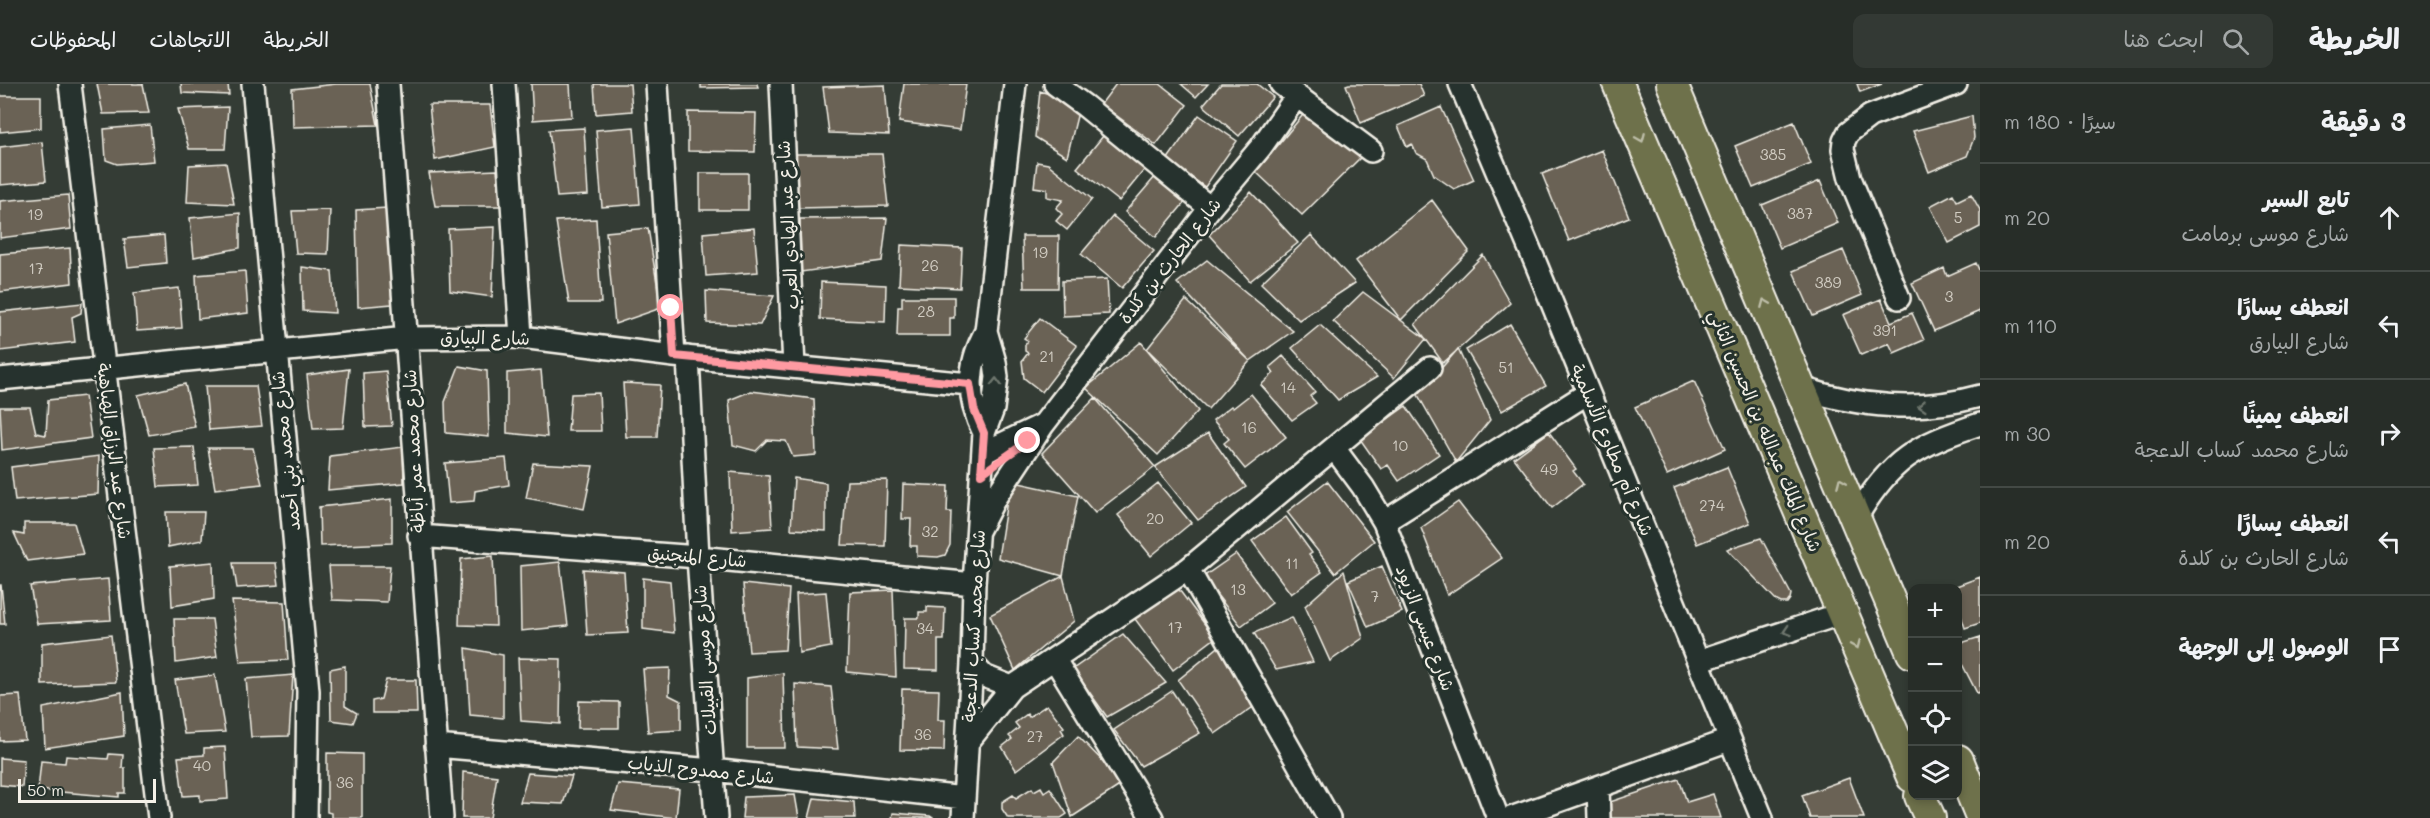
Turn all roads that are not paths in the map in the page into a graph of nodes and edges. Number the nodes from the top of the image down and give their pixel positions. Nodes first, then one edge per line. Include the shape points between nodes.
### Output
1 (70, 84) edge
2 (253, 84) edge
3 (388, 84) edge
4 (504, 84) edge
5 (657, 84) edge
6 (781, 84) edge
7 (1015, 84) edge
8 (1055, 84) edge
9 (1460, 84) edge
10 (1618, 84) edge
11 (1672, 84) edge
12 (1956, 84) edge
13 (1289, 90) edge
14 (1371, 151) dead end
15 (1210, 208) junction
16 (1899, 298) dead end
17 (986, 331) junction
18 (521, 337) junction
19 (407, 338) junction
20 (276, 351) junction
21 (681, 357) junction
22 (794, 367) junction
23 (1430, 368) dead end
24 (104, 369) junction
25 (0, 380) edge
26 (970, 384) junction
27 (1801, 388) junction
28 (1588, 393) junction
29 (1980, 396) edge
30 (993, 409) junction
31 (1980, 424) edge
32 (1043, 425) junction
33 (983, 443) junction
34 (1334, 448) junction
35 (981, 474) junction
36 (1856, 518) junction
37 (1384, 522) junction
38 (978, 531) junction
39 (419, 536) junction
40 (698, 557) junction
41 (1188, 570) junction
42 (974, 584) junction
43 (1843, 613) junction
44 (1908, 643) edge
45 (1055, 660) junction
46 (1698, 661) junction
47 (972, 663) junction
48 (1012, 687) junction
49 (1729, 740) junction
50 (968, 742) junction
51 (436, 746) junction
52 (1908, 767) edge
53 (712, 770) junction
54 (1962, 770) edge
55 (1591, 790) junction
56 (1922, 800) edge
57 (964, 808) edge
58 (1980, 814) edge
59 (159, 818) edge
60 (306, 818) edge
61 (442, 818) edge
62 (716, 818) edge
63 (1152, 818) edge
64 (1329, 818) edge
65 (1498, 818) edge
66 (1510, 818) edge
67 (1586, 818) edge
68 (1599, 818) edge
69 (1762, 818) edge
70 (1930, 818) edge

1 - 24 street, شارع عبد الرزاق الهباهبة
2 - 20 street, شارع محمد بني أحمد
3 - 19 street, شارع محمد عمر أباظة
4 - 18 street
5 - 21 street, شارع موسى القبيلات
6 - 22 street, شارع عبد الهادي العرب
7 - 17 street, شارع محمد كساب الدعجة
8 - 15 street
9 - 28 street, شارع أم مطاوع الأسلمية
10 -> 43 highway, شارع الملك عبدالله بن الحسين الثاني
27 -> 11 highway
12 - 16 street via 1870,116 1844,141 1850,178
13 - 14 street, شارع الحارث بن كلدة
13 - 15 street, شارع الحارث بن كلدة via 1261,147
15 - 32 street, شارع الحارث بن كلدة
17 - 26 street, شارع محمد كساب الدعجة via 974,356
30 -> 17 street, شارع محمد كساب الدعجة via 997,377
18 - 19 street, شارع البيارق
18 - 21 street, شارع البيارق
19 - 20 street, شارع البيارق
19 - 39 street, شارع محمد عمر أباظة
20 - 24 street, شارع البيارق
20 - 60 street, شارع محمد بني أحمد via 308,691
21 - 22 street, شارع البيارق
21 - 40 street, شارع موسى القبيلات
22 - 26 street, شارع البيارق
23 - 34 street
24 - 25 street, شارع البيارق
24 - 59 street, شارع عبد الرزاق الهباهبة
26 - 33 street, شارع محمد كساب الدعجة
29 -> 27 street via 1932,405 1881,406
36 -> 27 highway
28 - 37 street
28 - 46 street, شارع أم مطاوع الأسلمية
30 - 32 street via 1020,428
30 - 33 street, شارع محمد كساب الدعجة
31 - 36 street via 1915,449 1887,472
32 - 33 street, شارع الحارث بن كلدة
32 - 35 street, شارع الحارث بن كلدة via 1020,449
32 - 38 street, شارع الحارث بن كلدة
33 - 35 street, شارع محمد كساب الدعجة
34 - 37 street, شارع عيسى الزيود
34 - 41 street
35 - 38 street, شارع محمد كساب الدعجة
36 - 44 highway
37 - 65 street, شارع عيسى الزيود
38 - 42 street, شارع محمد كساب الدعجة
39 - 40 street, شارع المنجنيق
39 - 51 street, شارع محمد عمر أباظة
40 - 42 street, شارع المنجنيق
40 - 53 street, شارع موسى القبيلات
41 - 45 street
41 - 64 street
42 - 47 street, شارع محمد كساب الدعجة
43 -> 46 street
43 -> 52 highway, شارع الملك عبدالله بن الحسين الثاني
45 - 48 street
45 - 63 street
46 - 49 street, شارع أم مطاوع الأسلمية
47 - 48 street via 984,676
47 - 50 street, شارع محمد كساب الدعجة
48 - 50 street
49 - 55 street
49 - 69 street, شارع أم مطاوع الأسلمية
50 - 57 street, شارع محمد كساب الدعجة
51 - 53 street, شارع ممدوح الذياب
51 - 61 street, شارع محمد عمر أباظة
53 - 57 street, شارع ممدوح الذياب
53 - 62 street, شارع موسى القبيلات
54 - 58 highway
55 - 66 street
55 - 67 street
55 - 68 street
56 - 70 highway

